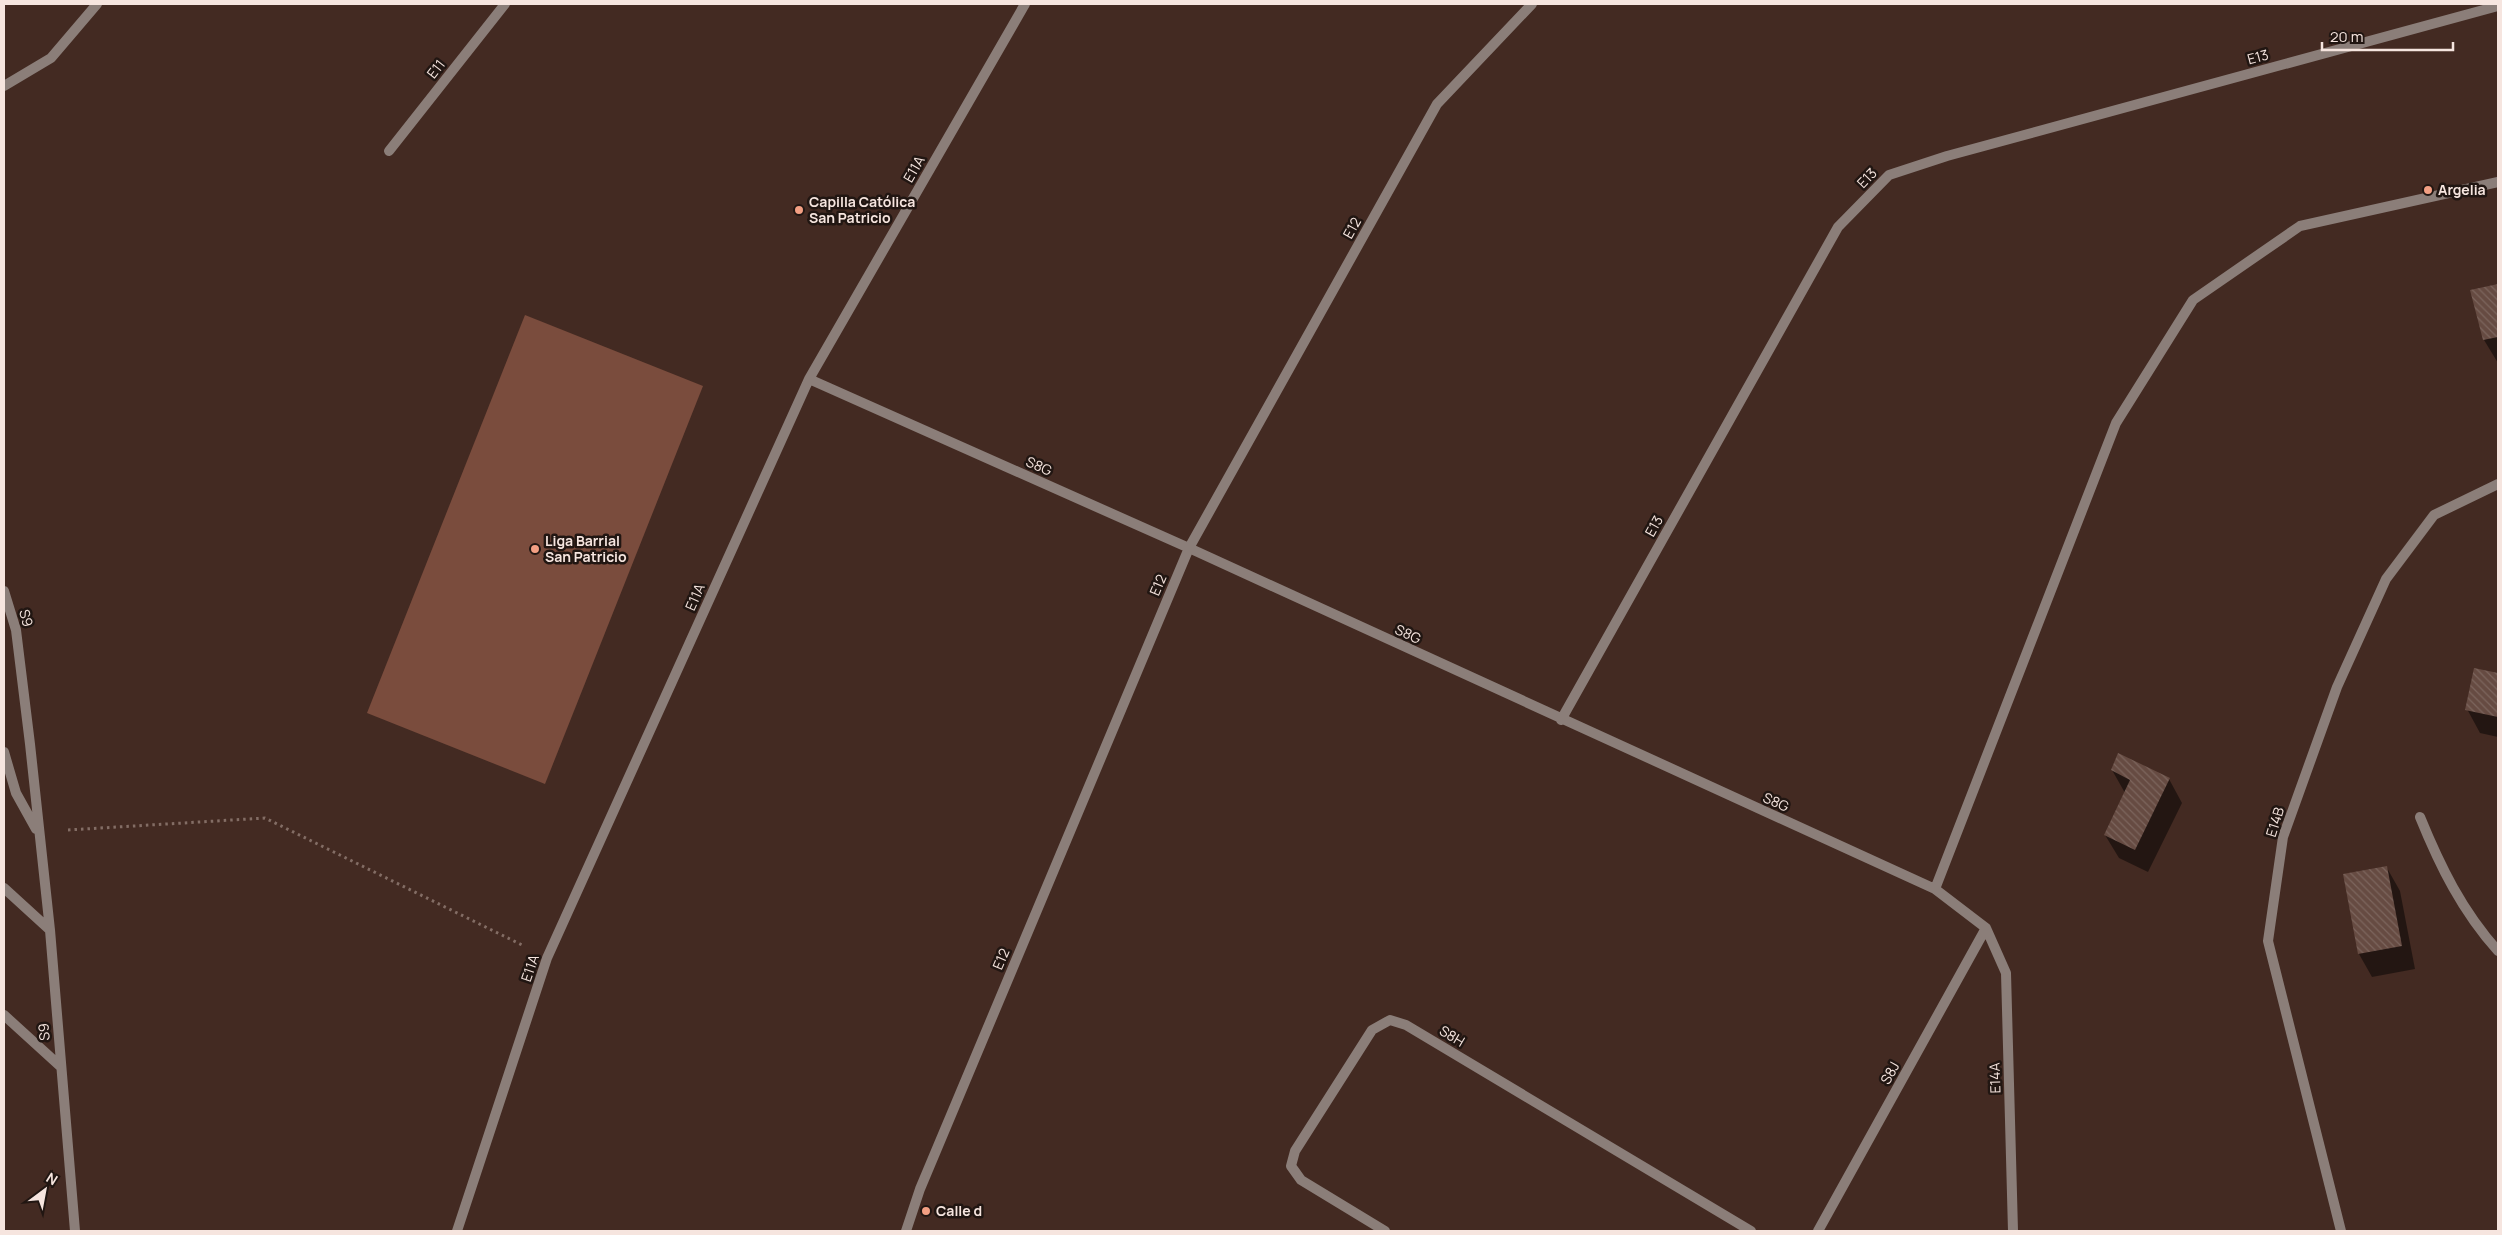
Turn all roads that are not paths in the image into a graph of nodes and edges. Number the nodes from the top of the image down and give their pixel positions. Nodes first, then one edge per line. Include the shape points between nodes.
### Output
1 (97, 4) edge
2 (505, 4) edge
3 (1025, 4) edge
4 (1532, 4) edge
5 (2498, 6) edge
6 (4, 86) edge
7 (389, 151) dead end
8 (2498, 182) edge
9 (809, 379) junction
10 (2498, 484) edge
11 (1189, 548) junction
12 (4, 591) edge
13 (1561, 720) junction
14 (4, 752) edge
15 (2420, 817) dead end
16 (38, 832) junction
17 (4, 888) edge
18 (1935, 889) junction
19 (1986, 928) junction
20 (50, 930) junction
21 (2498, 951) edge
22 (4, 1015) edge
23 (60, 1066) junction
24 (75, 1231) edge
25 (457, 1231) edge
26 (906, 1231) edge
27 (1385, 1231) edge
28 (1751, 1231) edge
29 (1818, 1231) edge
30 (2014, 1231) edge
31 (2340, 1231) edge

1 - 6 street via 51,58
2 - 7 street, E11
3 - 9 street, E11A
4 - 11 street, E12 via 1437,104
5 - 13 street, E13 via 1947,156 1889,175 1838,227
8 - 18 street via 2300,226 2193,300 2116,423
9 - 11 street, S8G
9 - 25 street, E11A via 547,958
10 - 31 street, E14B via 2434,515 2386,579 2337,687 2284,836 2268,941
11 - 13 street, S8G
11 - 26 street, E12 via 920,1189
12 - 16 street, S9 via 16,630
13 - 18 street, S8G
14 - 16 street, S9 via 16,794
15 - 21 street via 2440,867 2482,934
16 - 20 street, S9
17 - 20 street
18 - 19 street, S8G
19 - 29 street, S8J
19 - 30 street, E14A via 2006,973
20 - 23 street, S9
22 - 23 street
23 - 24 street, S9
27 - 28 street, S8H via 1301,1180 1291,1166 1295,1151 1372,1030 1390,1020 1406,1025

